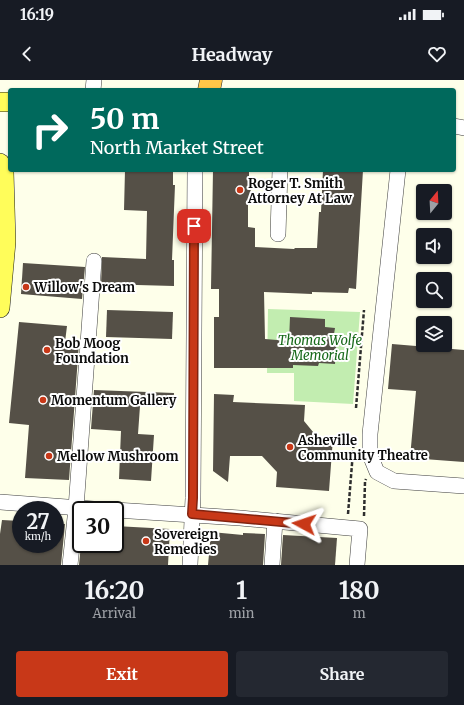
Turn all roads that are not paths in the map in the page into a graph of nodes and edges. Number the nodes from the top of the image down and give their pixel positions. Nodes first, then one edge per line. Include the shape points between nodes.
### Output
1 (0, 163) edge
2 (195, 172) edge
3 (280, 172) edge
4 (398, 172) edge
5 (278, 234) dead end
6 (94, 261) dead end
7 (0, 308) edge
8 (464, 486) edge
9 (77, 501) edge
10 (0, 502) edge
11 (72, 508) edge
12 (124, 510) edge
13 (192, 514) junction
14 (275, 521) junction
15 (72, 546) edge
16 (70, 565) edge
17 (190, 565) edge
18 (272, 565) edge
19 (357, 565) edge

1 - 7 main road via 4,172 6,242
2 - 13 street
3 - 5 street
4 - 8 street via 370,434 370,455 377,472 394,482
6 - 9 street
10 - 11 street
12 - 13 street
13 - 14 street
13 - 17 street
14 - 18 street
14 - 19 street via 360,529
15 - 16 street

